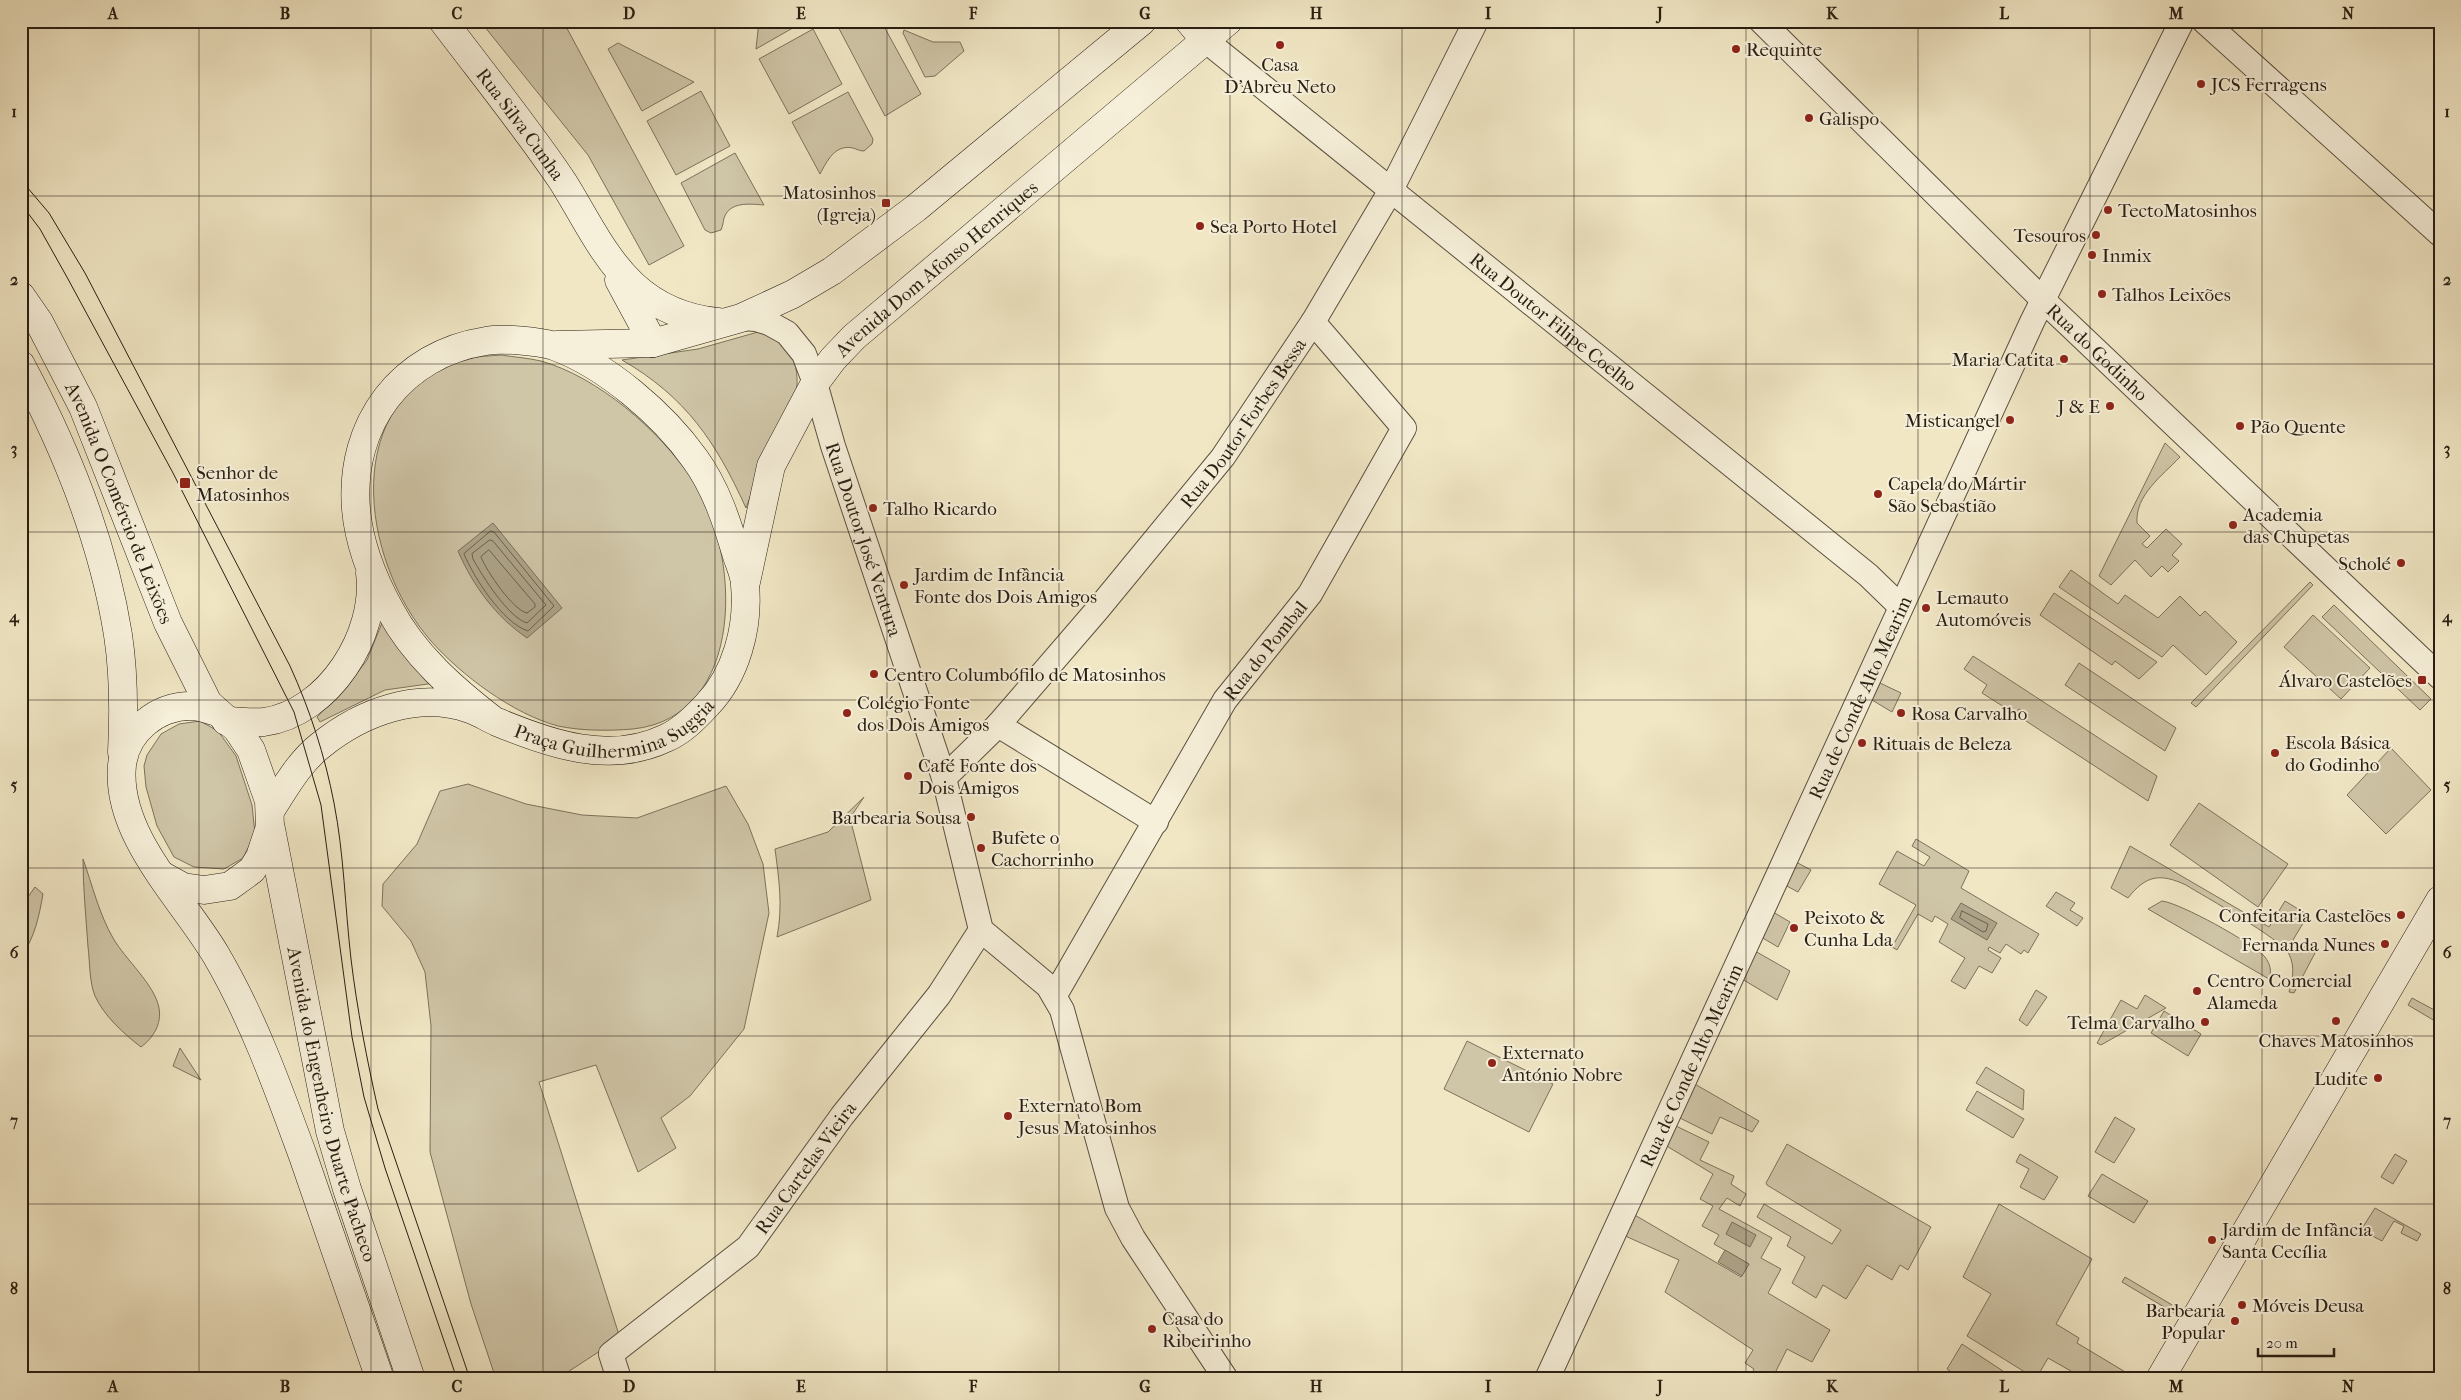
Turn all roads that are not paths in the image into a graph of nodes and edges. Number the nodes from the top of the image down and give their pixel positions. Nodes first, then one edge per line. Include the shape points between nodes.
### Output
1 (443, 21) edge
2 (1142, 21) edge
3 (1228, 21) edge
4 (1476, 21) edge
5 (1761, 21) edge
6 (2182, 21) edge
7 (2204, 21) edge
8 (1197, 31) edge
9 (1391, 190) junction
10 (592, 231) junction
11 (2440, 234) edge
12 (21, 296) edge
13 (2043, 300) junction
14 (732, 321) junction
15 (1313, 322) junction
16 (653, 343) junction
17 (552, 345) junction
18 (21, 364) edge
19 (815, 383) junction
20 (368, 564) junction
21 (746, 583) junction
22 (1900, 606) junction
23 (2440, 677) edge
24 (220, 716) junction
25 (493, 720) junction
26 (998, 724) junction
27 (122, 765) junction
28 (944, 778) junction
29 (270, 819) junction
30 (1156, 822) junction
31 (163, 876) junction
32 (2440, 900) edge
33 (981, 930) junction
34 (1055, 995) junction
35 (380, 1379) edge
36 (411, 1379) edge
37 (620, 1379) edge
38 (1226, 1379) edge
39 (1547, 1379) edge
40 (2160, 1379) edge

1 - 10 main road, Rua Silva Cunha via 531,137
2 - 14 main road via 850,259 793,294
3 - 8 main road, Avenida Dom Afonso Henriques
4 - 9 street, Rua Doutor Forbes Bessa
5 - 13 street, Rua do Godinho
6 - 13 street, Rua de Conde Alto Mearim
7 - 11 street
8 - 9 street, Rua Doutor Filipe Coelho
8 - 19 main road, Avenida Dom Afonso Henriques via 854,337
9 - 15 street, Rua Doutor Forbes Bessa
9 - 22 street, Rua Doutor Filipe Coelho via 1860,569
10 - 14 main road, Rua Silva Cunha via 615,266 654,302 703,321
10 - 16 main road, Rua Silva Cunha
12 - 24 main road, Avenida O Comércio de Leixões via 43,330 83,407 153,588 208,703
13 - 22 street, Rua de Conde Alto Mearim
13 - 23 street, Rua do Godinho
14 - 16 main road
14 - 19 street, Rua Doutor José Ventura via 756,319 788,333 804,354
15 - 26 street, Rua Doutor Forbes Bessa via 1222,457 1098,609
15 - 30 street, Rua do Pombal via 1404,428 1310,594 1225,700
16 - 17 main road
17 - 20 main road, Praça Guilhermina Suggia via 491,340 461,346 433,357 408,373 387,396 369,427 361,449 356,481 356,510
17 - 21 main road, Praça Guilhermina Suggia via 624,387 680,439 697,461 721,505
18 - 27 main road, Avenida O Comércio de Leixões via 67,459 92,526 109,591 123,680
19 - 21 main road, Avenida Dom Afonso Henriques via 771,466
19 - 28 street, Rua Doutor José Ventura
20 - 24 main road, Praça Guilhermina Suggia via 370,600 365,626 338,675 294,712 264,722
20 - 25 main road, Praça Guilhermina Suggia via 391,613 419,653 454,689
21 - 25 main road, Praça Guilhermina Suggia via 740,643 731,671 712,700 668,738 638,749 605,751 544,740
22 - 39 street, Rua de Conde Alto Mearim via 1818,792
24 - 27 main road via 191,706 169,709 137,729
24 - 29 main road via 237,729 251,750 265,786
25 - 29 main road, Praça Guilhermina Suggia via 471,709 436,702 399,705 369,716 321,745 287,784
26 - 28 street, Rua Doutor Forbes Bessa
26 - 30 street
27 - 31 main road via 123,790 137,837
28 - 33 street, Rua Doutor José Ventura
29 - 31 main road via 260,857 252,870 230,886 204,890 183,887
29 - 36 main road, Avenida do Engenheiro Duarte Pacheco via 330,1131
30 - 34 street, Rua do Pombal
31 - 35 main road, Avenida do Engenheiro Duarte Pacheco via 216,954 257,1036
32 - 40 main road
33 - 34 street via 1042,980
33 - 37 street, Rua Cartelas Vieira via 939,995 842,1116 748,1247 611,1354
34 - 38 street via 1062,1010 1117,1208 1133,1238

